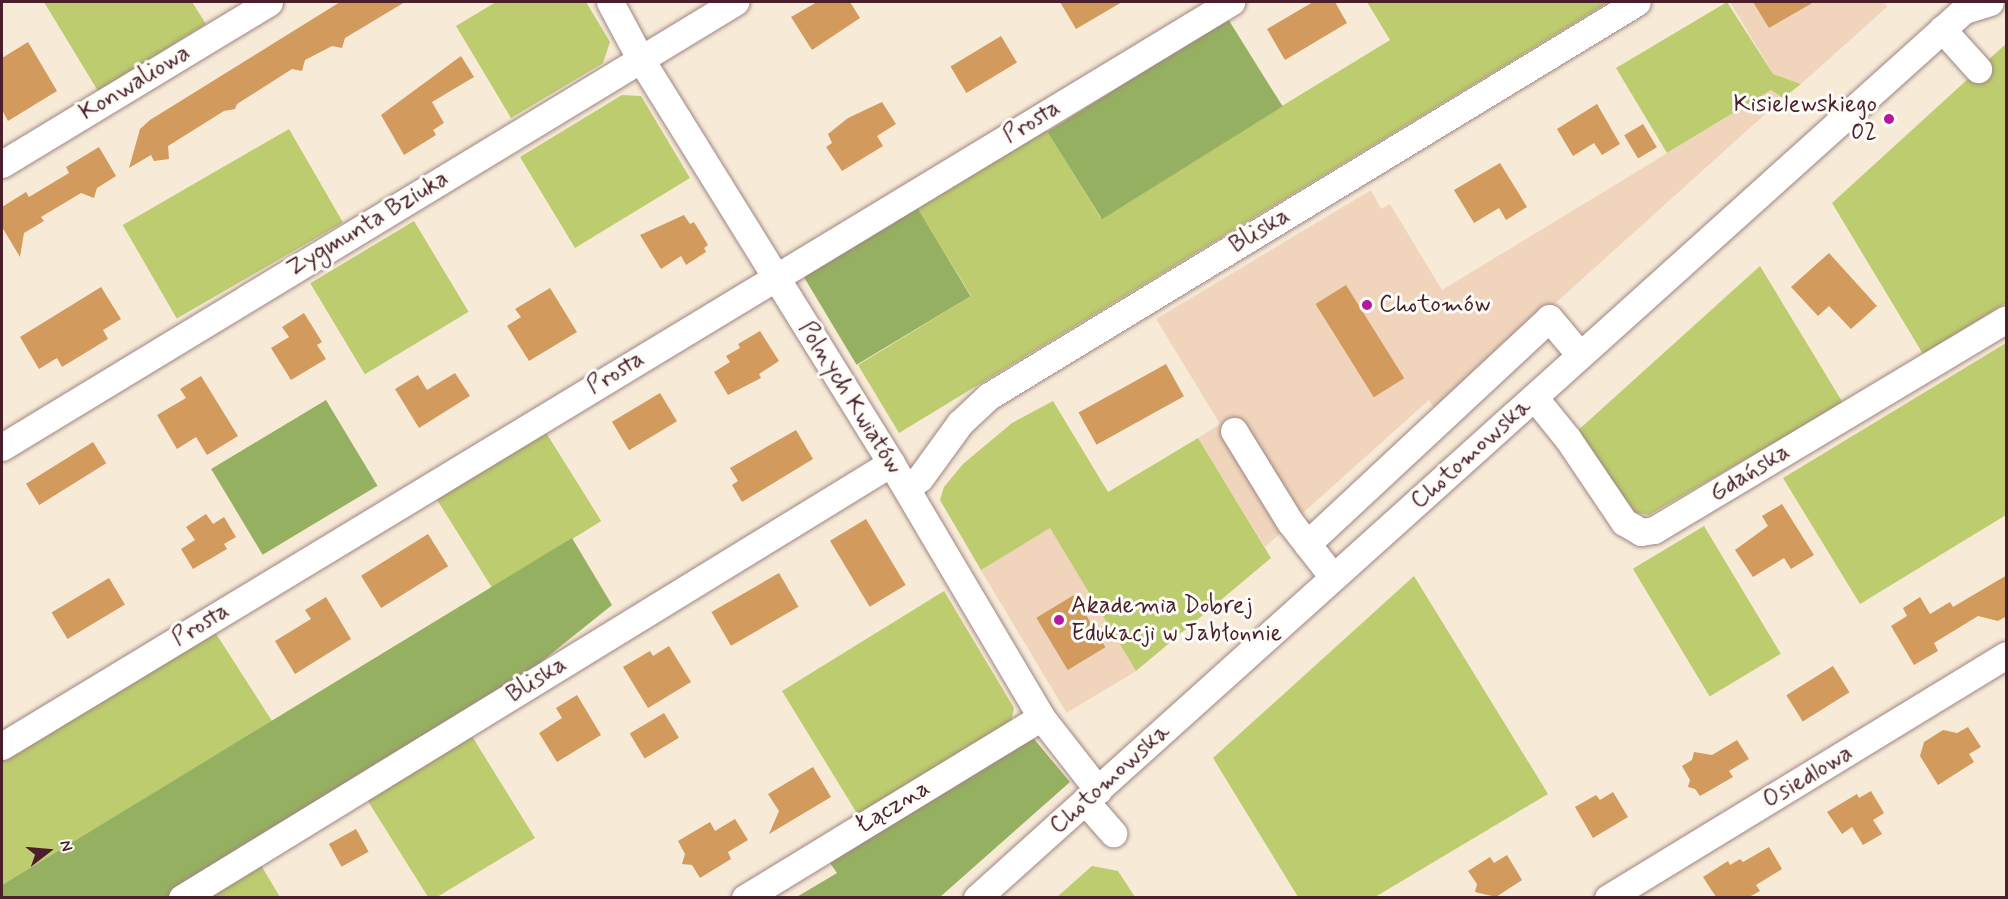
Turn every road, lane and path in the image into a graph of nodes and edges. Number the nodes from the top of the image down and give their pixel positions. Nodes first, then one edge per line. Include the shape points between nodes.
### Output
1 (269, 2) edge
2 (610, 2) edge
3 (735, 2) edge
4 (1231, 2) edge
5 (1637, 2) edge
6 (1990, 2) edge
7 (1966, 6) edge
8 (1942, 29) junction
9 (640, 58) junction
10 (1978, 69) dead end
11 (2, 164) edge
12 (773, 278) junction
13 (2007, 319) edge
14 (1580, 355) junction
15 (1534, 397) junction
16 (1234, 431) dead end
17 (2, 447) edge
18 (891, 463) junction
19 (907, 488) junction
20 (1307, 544) junction
21 (1333, 577) junction
22 (2007, 655) edge
23 (1041, 717) junction
24 (2, 746) edge
25 (1092, 795) junction
26 (1113, 832) dead end
27 (182, 897) edge
28 (745, 897) edge
29 (977, 897) edge
30 (1608, 897) edge

1 - 11 street, Konwaliowa
2 - 9 street, Polnych Kwiatów
3 - 9 street, Zygmunta Bziuka
4 - 12 street, Prosta
5 - 19 street, Bliska via 989,396 960,423 920,478
6 - 7 street
7 - 8 street, Chotomowska
8 - 10 street
8 - 14 street, Chotomowska
9 - 12 street, Polnych Kwiatów
9 - 17 street, Zygmunta Bziuka
12 - 18 street, Polnych Kwiatów
12 - 24 street, Prosta
13 - 15 street, Gdańska via 1654,530 1641,532 1624,522 1568,439
14 - 15 street, Chotomowska
14 - 20 street via 1549,318
15 - 21 street, Chotomowska
16 - 20 street
18 - 19 street, Polnych Kwiatów
18 - 27 street, Bliska
19 - 23 street, Polnych Kwiatów
20 - 21 street
21 - 25 street, Chotomowska
22 - 30 street, Osiedlowa
23 - 25 street, Polnych Kwiatów
23 - 28 street, Łączna
25 - 26 street, Polnych Kwiatów
25 - 29 street, Chotomowska

